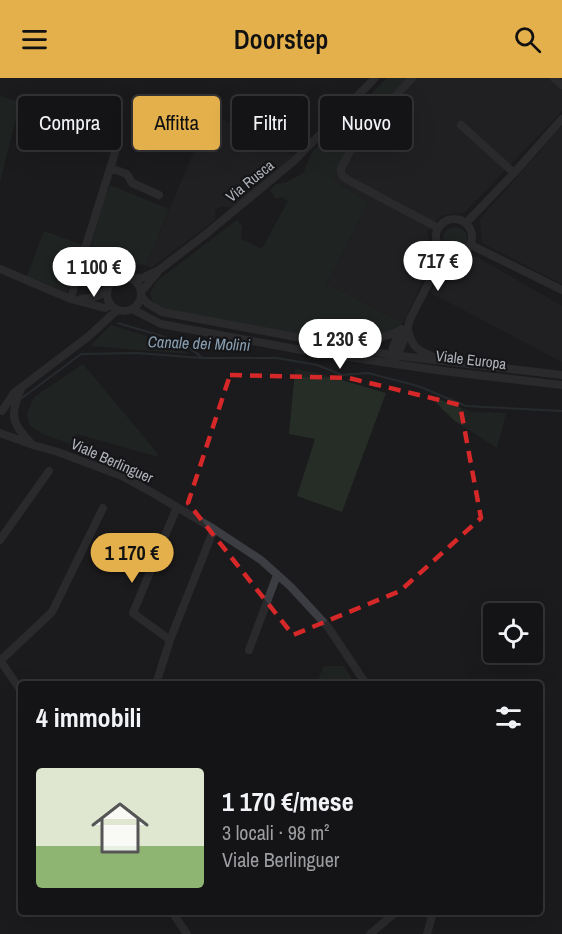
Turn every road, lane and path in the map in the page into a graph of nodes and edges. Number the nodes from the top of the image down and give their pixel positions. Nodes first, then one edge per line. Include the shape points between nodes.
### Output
1 (375, 78) edge
2 (412, 78) edge
3 (554, 78) edge
4 (562, 85) edge
5 (562, 119) edge
6 (461, 125) dead end
7 (115, 150) edge
8 (110, 168) junction
9 (514, 173) junction
10 (159, 195) dead end
11 (466, 223) junction
12 (438, 228) junction
13 (471, 245) junction
14 (444, 253) junction
15 (0, 269) edge
16 (159, 270) junction
17 (129, 278) junction
18 (107, 289) junction
19 (562, 290) edge
20 (141, 294) junction
21 (73, 299) junction
22 (114, 308) junction
23 (132, 309) junction
24 (406, 326) junction
25 (334, 344) junction
26 (395, 355) junction
27 (442, 361) junction
28 (393, 364) junction
29 (562, 375) edge
30 (562, 385) edge
31 (21, 388) junction
32 (1, 412) edge
33 (14, 419) junction
34 (1, 434) edge
35 (33, 445) junction
36 (49, 471) dead end
37 (177, 507) junction
38 (103, 508) dead end
39 (214, 529) junction
40 (0, 540) edge
41 (277, 575) junction
42 (170, 640) junction
43 (249, 650) dead end
44 (0, 661) edge
45 (157, 681) edge
46 (364, 681) edge
47 (18, 687) edge
48 (175, 915) edge
49 (391, 915) edge
50 (432, 915) edge
51 (187, 934) edge
52 (370, 934) edge
53 (427, 934) edge

1 - 16 street, Via Rusca via 294,162
2 - 12 street via 358,137 341,173
3 - 4 street
5 - 9 street
6 - 9 street
7 - 8 street
8 - 10 street
8 - 21 street
9 - 11 street
11 - 12 street via 448,220
11 - 13 street via 472,233
12 - 14 street via 437,244
13 - 14 street via 459,255
13 - 19 street
14 - 24 street
15 - 21 street
16 - 17 street, Via Rusca via 142,278
16 - 20 street, Via Rusca
17 - 18 street via 118,278
17 - 20 street
18 - 21 street via 97,296
18 - 22 street via 106,295
20 - 23 street
20 - 25 street, Viale Europa via 162,312
21 - 22 street
22 - 23 street
22 - 31 street via 89,336
23 - 28 street, Viale Europa via 161,324
24 - 25 street via 389,336
24 - 26 street
24 - 27 street via 418,350
25 - 26 street, Viale Europa
26 - 27 street, Viale Europa
26 - 28 street
27 - 29 street, Viale Europa
28 - 30 street, Viale Europa
31 - 32 street
31 - 33 street
32 - 33 street via 8,412
33 - 34 street via 12,431
33 - 35 street
34 - 35 street, Viale Berlinguer
35 - 37 street, Viale Berlinguer via 122,477
36 - 40 street
37 - 39 street, Viale Berlinguer
37 - 42 street via 134,613
38 - 44 street via 51,612
39 - 41 street, Viale Berlinguer
39 - 42 street
41 - 43 street
41 - 46 street, Viale Berlinguer via 328,627
42 - 45 street
44 - 47 street
48 - 51 street
49 - 52 street
50 - 53 street

